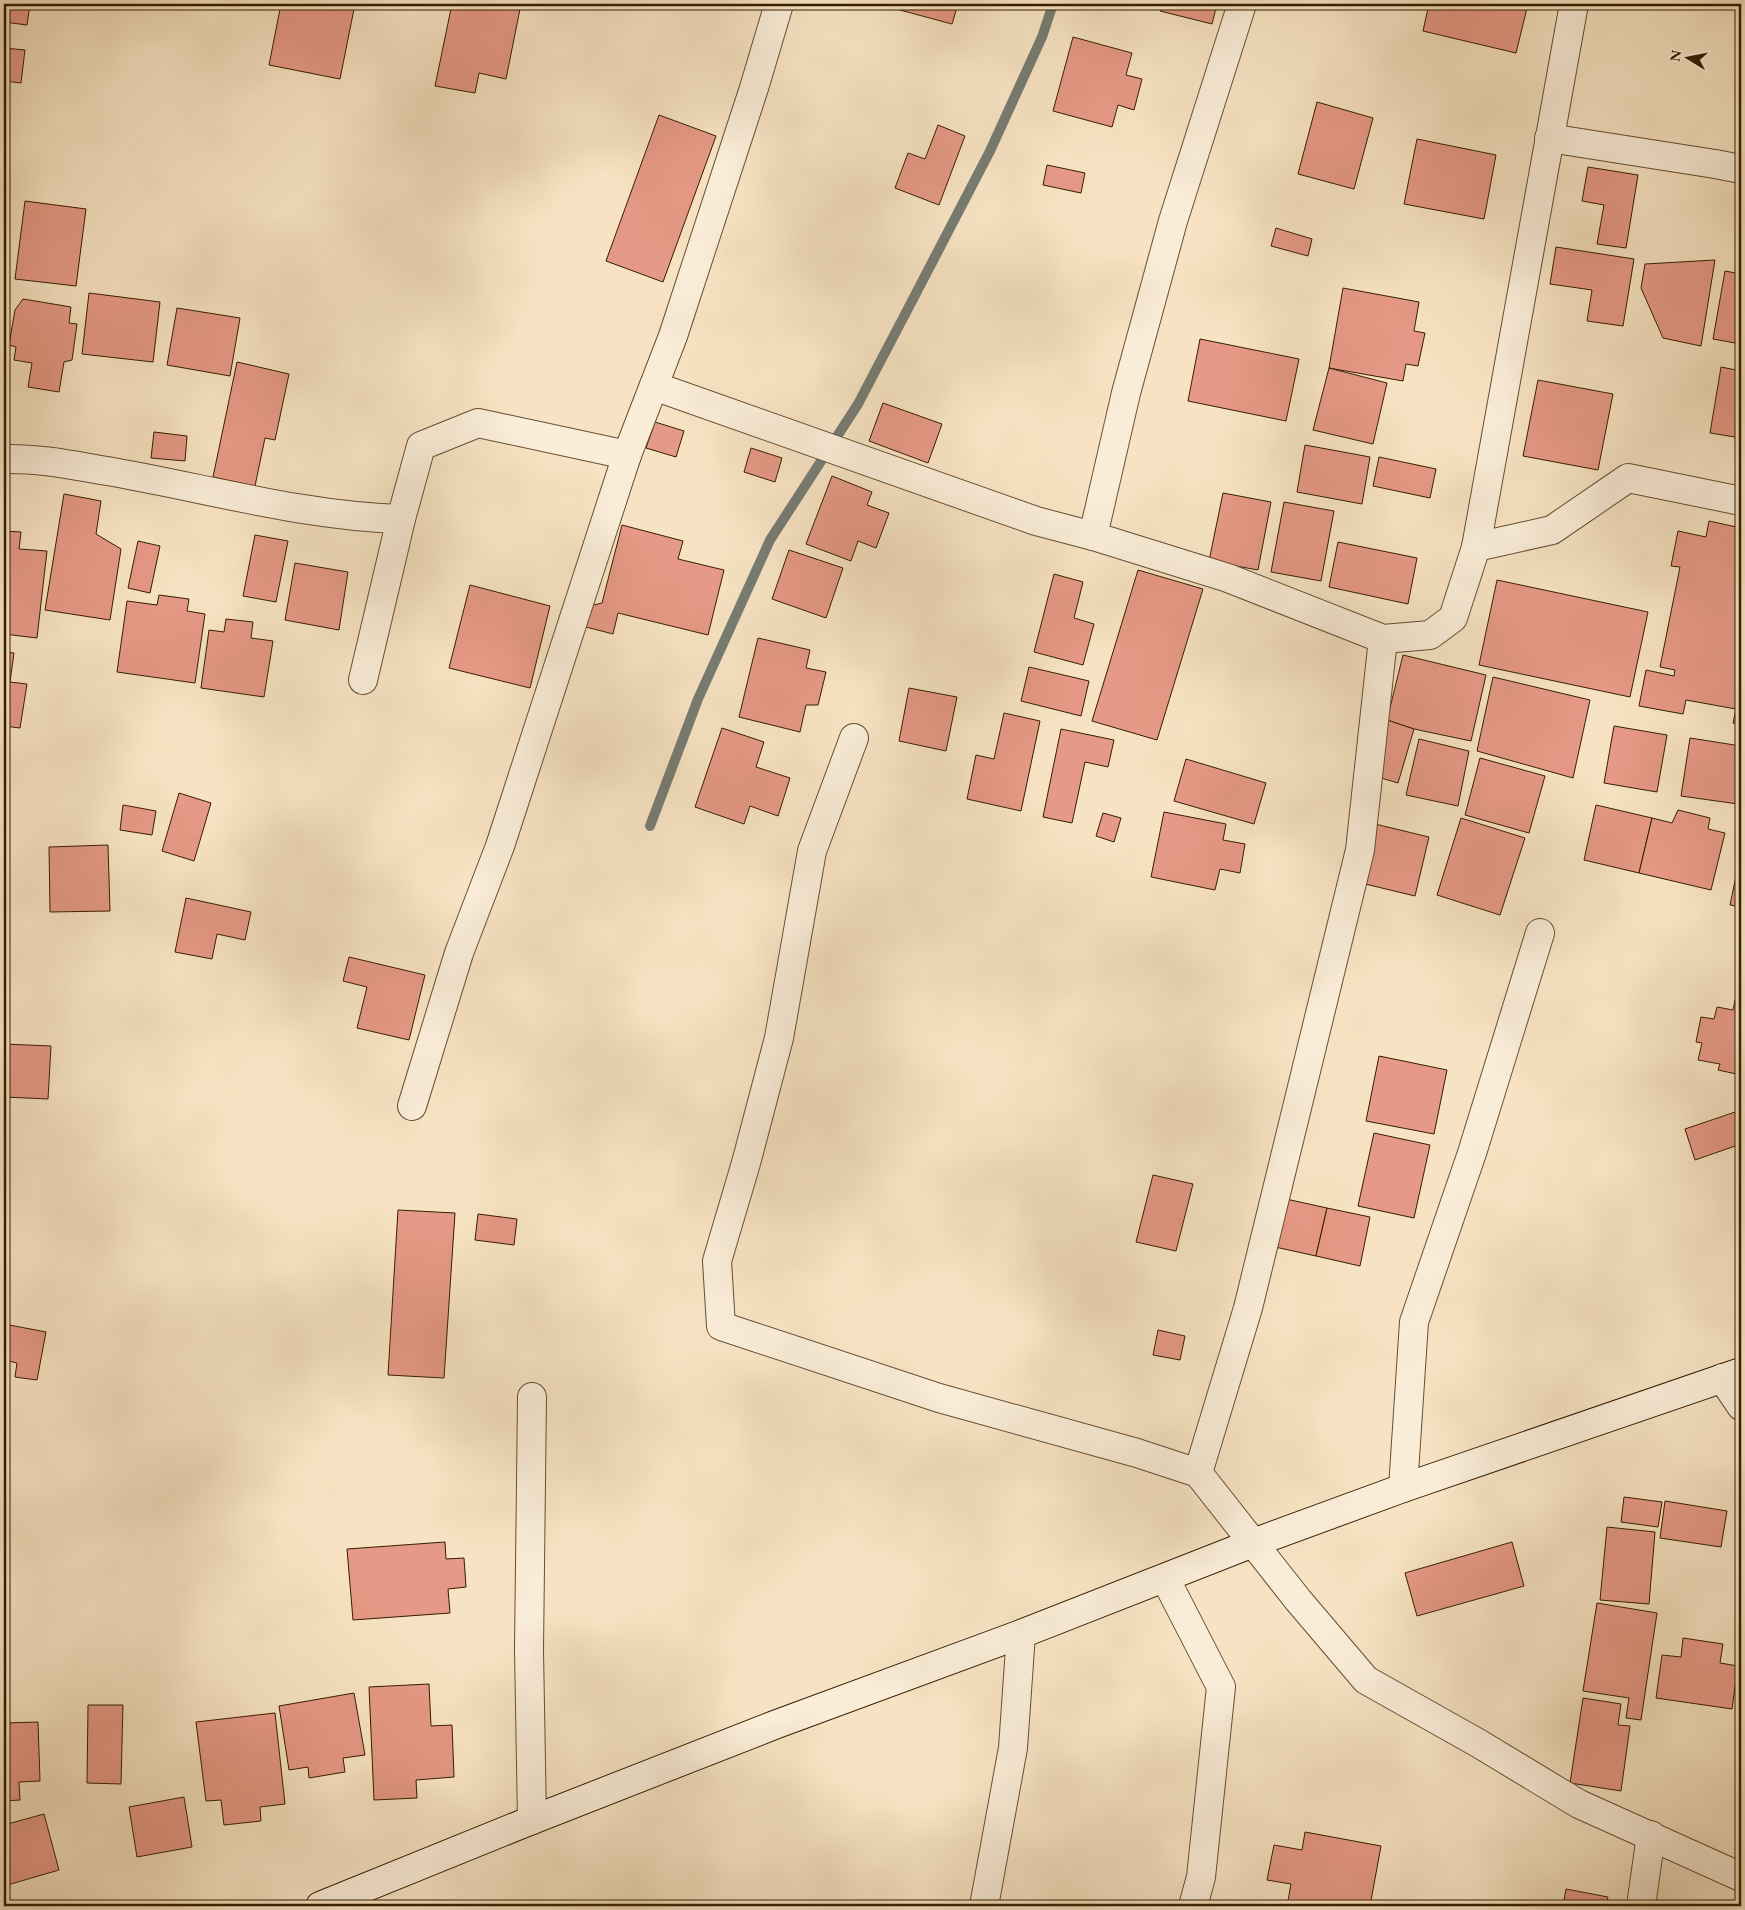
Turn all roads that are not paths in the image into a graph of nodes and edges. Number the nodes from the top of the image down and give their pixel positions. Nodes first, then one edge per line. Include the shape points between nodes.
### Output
1 (779, 4) edge
2 (1242, 4) edge
3 (1574, 4) edge
4 (1549, 138) junction
5 (1741, 170) edge
6 (654, 386) junction
7 (627, 455) junction
8 (4, 459) edge
9 (1741, 501) edge
10 (401, 519) junction
11 (1093, 536) junction
12 (1476, 547) junction
13 (1383, 639) junction
14 (363, 680) dead end
15 (854, 738) dead end
16 (1540, 933) dead end
17 (412, 1106) dead end
18 (1732, 1375) edge
19 (532, 1397) dead end
20 (1741, 1406) edge
21 (1198, 1473) junction
22 (1404, 1488) junction
23 (1253, 1543) junction
24 (1165, 1578) junction
25 (1021, 1634) junction
26 (532, 1820) junction
27 (1650, 1835) junction
28 (1741, 1877) edge
29 (320, 1906) edge
30 (984, 1906) edge
31 (1193, 1906) edge
32 (1641, 1906) edge

1 - 6 street via 673,336
2 - 11 street via 1173,221 1126,393
3 - 4 street
4 - 5 street
4 - 12 street
6 - 7 street
6 - 11 street via 1036,521
7 - 10 street via 478,423 422,446
7 - 17 street
8 - 10 street via 32,458 361,518
9 - 12 street via 1628,478 1552,530
10 - 14 street
11 - 13 street via 1228,578
12 - 13 street via 1453,618 1430,635
13 - 21 street via 1360,850 1248,1308
15 - 21 street via 812,852 779,1038 716,1261 720,1326 939,1398 1138,1453
16 - 22 street via 1472,1154 1414,1322
18 - 20 street
18 - 22 street
19 - 26 street via 529,1650
21 - 23 street
22 - 23 street
23 - 24 street
23 - 27 street via 1366,1680 1579,1804
24 - 25 street
24 - 31 street via 1221,1687 1201,1877
25 - 26 street via 777,1724
25 - 30 street via 1013,1748
26 - 29 street
27 - 28 street
27 - 32 street

